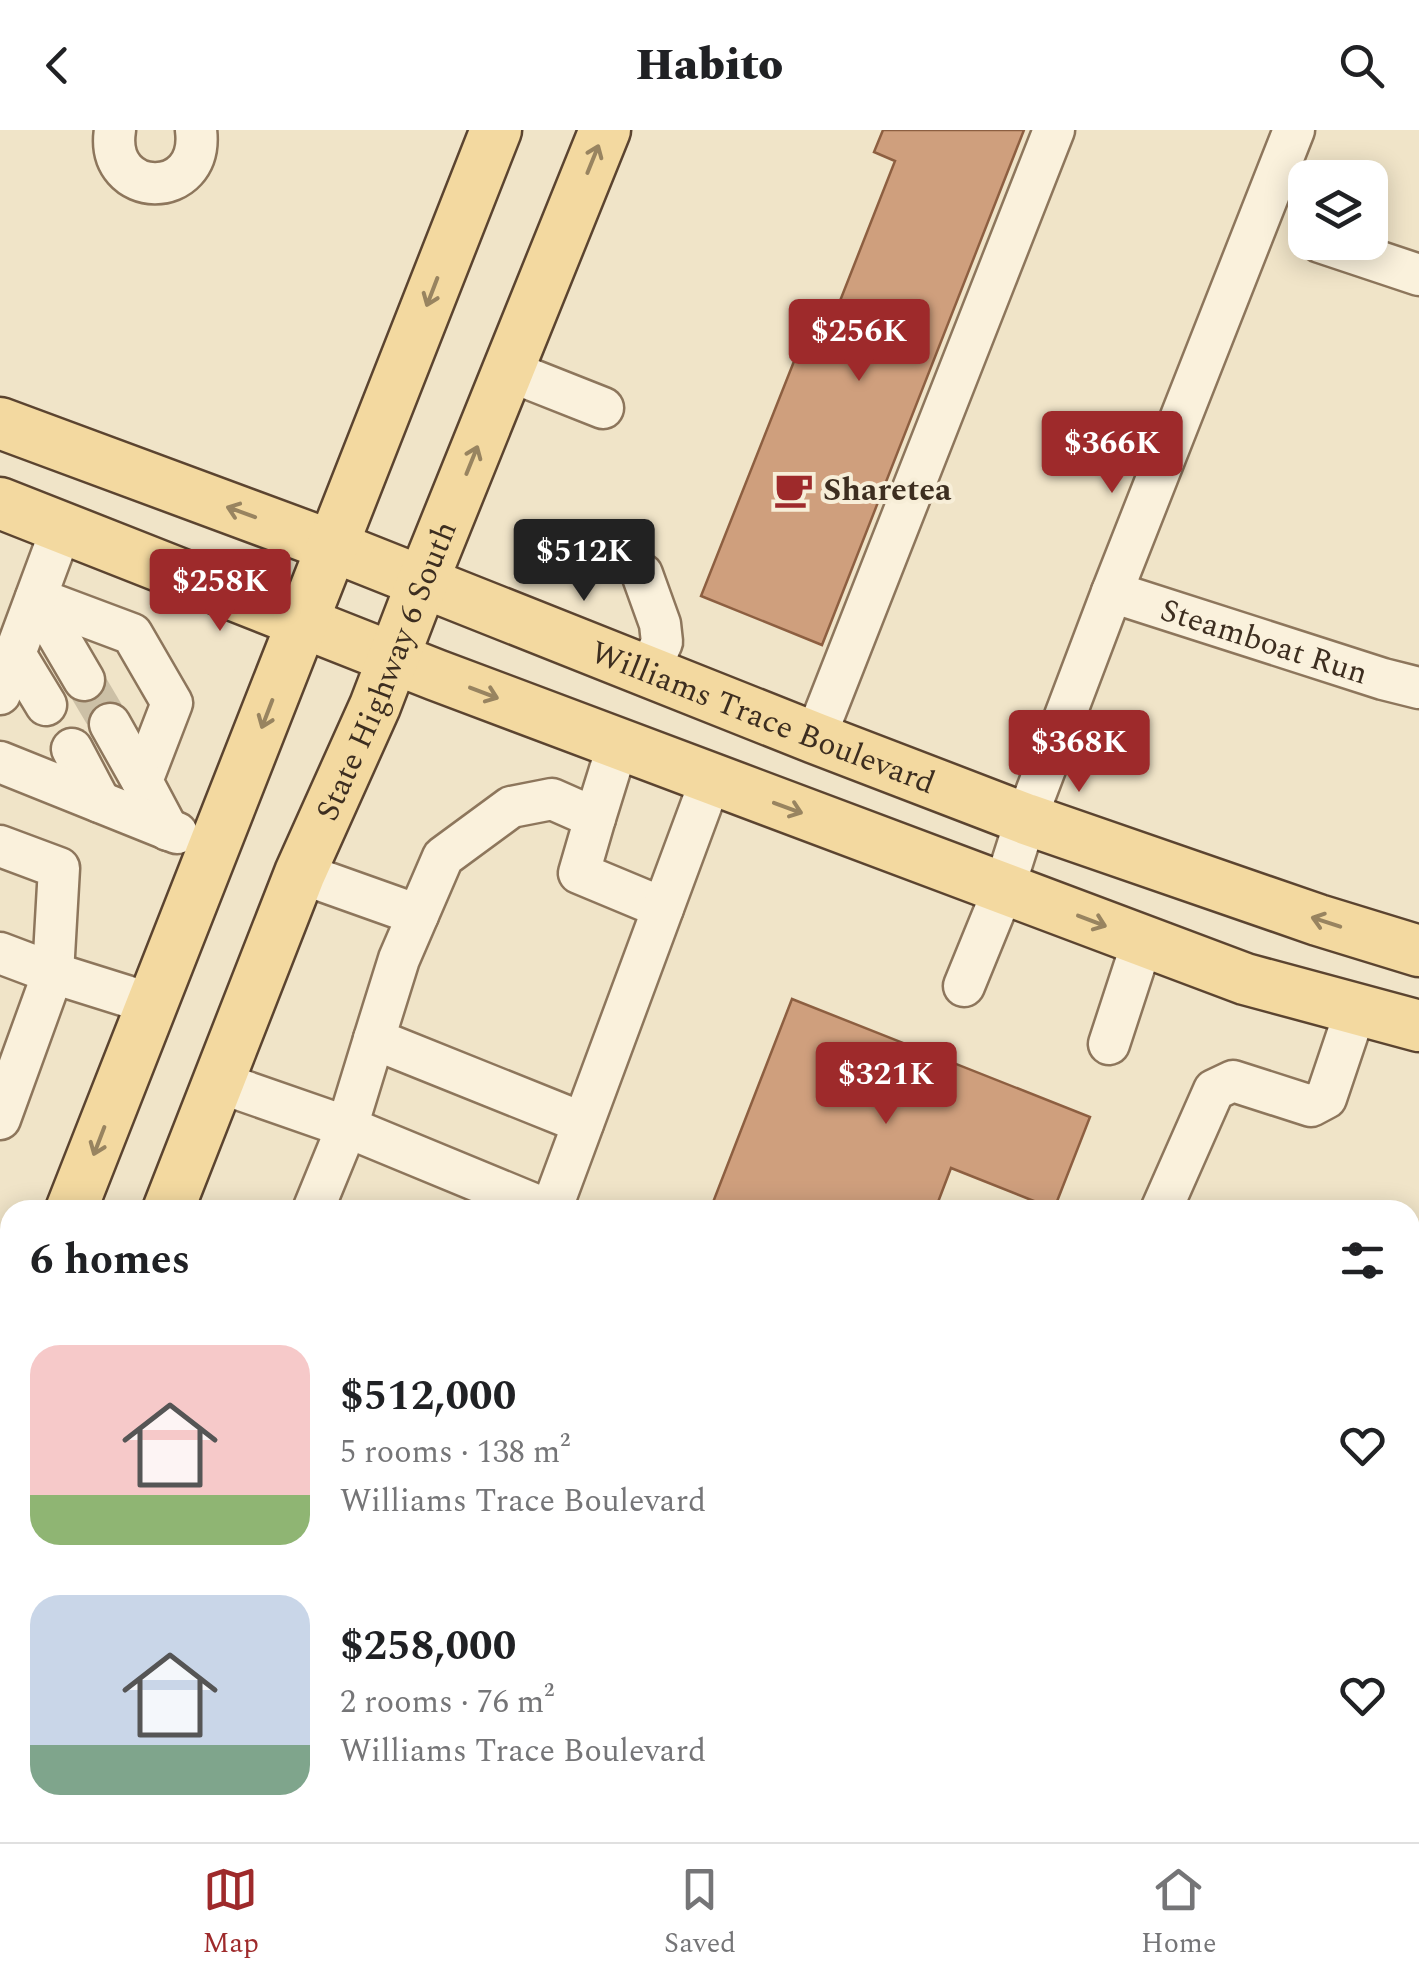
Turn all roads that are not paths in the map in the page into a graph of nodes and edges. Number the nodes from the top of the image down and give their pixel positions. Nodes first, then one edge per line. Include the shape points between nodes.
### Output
1 (115, 130) edge
2 (196, 130) edge
3 (496, 130) edge
4 (605, 130) edge
5 (1054, 130) edge
6 (1294, 130) edge
7 (1258, 222) junction
8 (1288, 232) edge
9 (1374, 260) edge
10 (1419, 275) edge
11 (507, 370) junction
12 (603, 408) dead end
13 (0, 423) edge
14 (0, 503) edge
15 (62, 528) junction
16 (332, 546) junction
17 (642, 574) dead end
18 (422, 583) junction
19 (1112, 592) junction
20 (36, 598) junction
21 (302, 623) junction
22 (15, 654) junction
23 (392, 659) junction
24 (648, 673) junction
25 (84, 680) tunnel mouth
26 (1419, 688) edge
27 (0, 694) edge
28 (46, 705) tunnel mouth
29 (110, 724) tunnel mouth
30 (815, 738) junction
31 (618, 744) junction
32 (72, 748) tunnel mouth
33 (0, 762) edge
34 (711, 779) junction
35 (142, 781) junction
36 (100, 802) junction
37 (595, 818) junction
38 (1026, 819) junction
39 (168, 830) junction
40 (215, 844) junction
41 (0, 846) edge
42 (300, 873) junction
43 (1004, 888) junction
44 (662, 908) junction
45 (418, 916) junction
46 (1143, 940) junction
47 (1419, 951) edge
48 (0, 953) edge
49 (53, 973) junction
50 (964, 986) dead end
51 (152, 1004) junction
52 (1356, 1009) junction
53 (1419, 1026) edge
54 (374, 1039) junction
55 (1108, 1044) dead end
56 (218, 1082) junction
57 (0, 1119) edge
58 (583, 1123) junction
59 (347, 1127) junction
60 (76, 1200) edge
61 (172, 1200) edge
62 (317, 1200) edge
63 (526, 1200) edge
64 (554, 1200) edge
65 (1165, 1200) edge

1 - 2 street via 125,171 150,184 187,170 198,144
3 -> 16 main road
11 -> 4 main road, State Highway 6 South
5 - 30 street
6 - 7 street
7 - 8 street
7 - 19 street
9 - 10 street
11 - 12 street
18 -> 11 main road, State Highway 6 South
16 -> 13 main road, Williams Trace Boulevard
14 - 15 main road
15 - 20 street
15 - 21 main road
16 - 18 main road, Williams Trace Boulevard
16 - 21 main road
17 - 24 street via 662,642
18 - 23 main road, State Highway 6 South
18 - 24 main road, Williams Trace Boulevard
19 - 26 street, Steamboat Run
19 - 38 street
20 - 22 street
20 - 25 street
20 - 35 street via 132,634 172,703
21 - 23 main road
21 -> 40 main road
22 - 27 street
22 - 28 street
23 -> 31 main road
23 - 42 main road, State Highway 6 South
24 - 30 main road, Williams Trace Boulevard
29 - 35 street
30 - 38 main road, Williams Trace Boulevard
31 - 34 main road
31 - 37 street
32 - 36 street
33 - 36 street
34 -> 43 main road
34 - 44 street
35 - 39 street
36 - 39 street
37 - 44 street via 579,873
37 - 45 street via 552,800 511,807 443,858
38 - 43 street
47 -> 38 main road, Williams Trace Boulevard
39 - 40 street
40 - 51 main road
41 - 49 street via 59,868
42 - 45 street
42 - 56 main road, State Highway 6 South
43 -> 46 main road
43 - 50 street
44 - 58 street
45 - 54 street
46 - 52 main road via 1245,979
46 - 55 street
48 - 49 street
49 - 51 street
49 - 57 street
51 -> 60 main road
52 - 53 main road
52 - 65 street via 1326,1098 1311,1106 1233,1080 1214,1090
54 - 58 street
54 - 59 street
56 - 59 street
56 - 61 main road, State Highway 6 South
58 - 64 street
59 - 62 street
59 - 63 street

